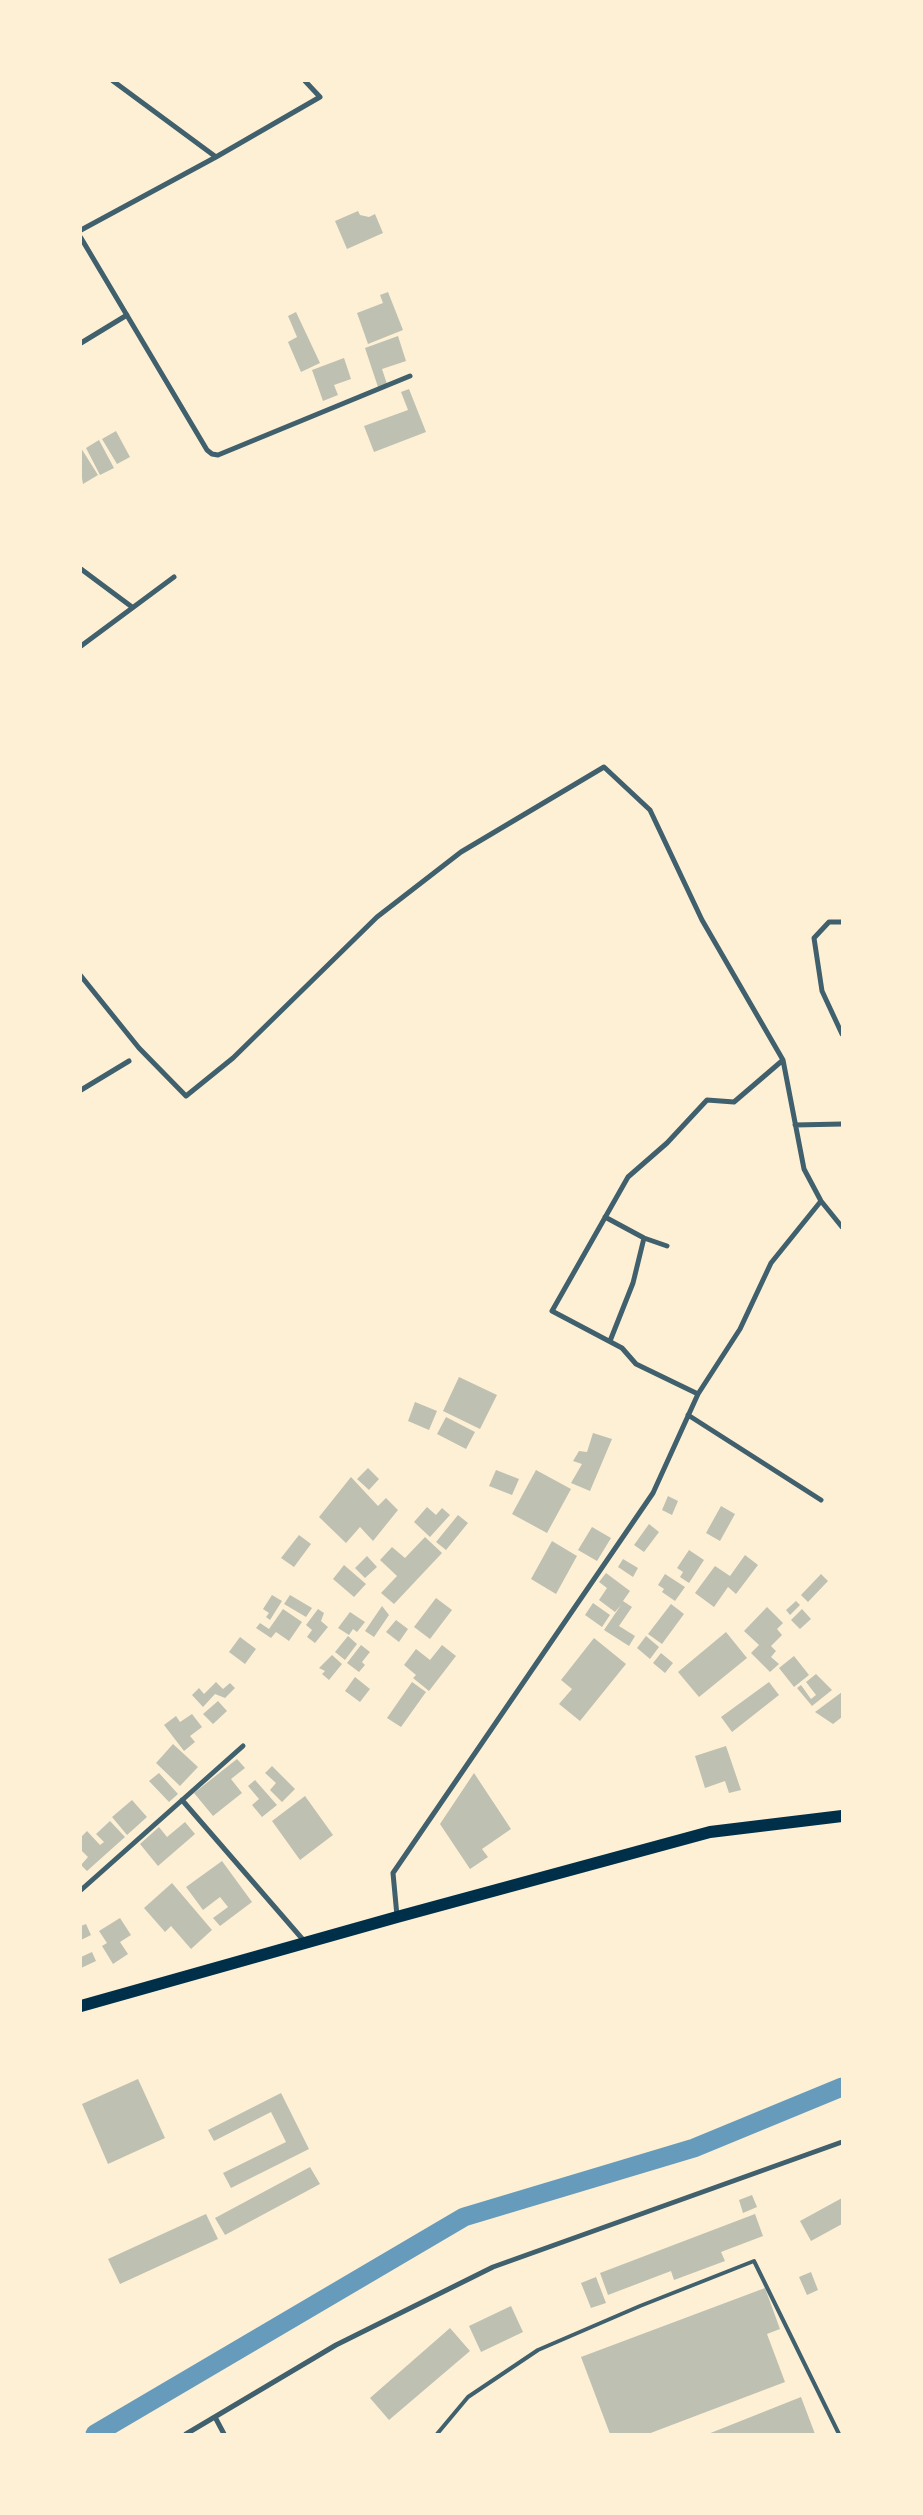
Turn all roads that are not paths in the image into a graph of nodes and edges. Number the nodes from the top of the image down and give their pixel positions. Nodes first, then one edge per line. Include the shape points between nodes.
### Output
1 (113, 81) edge
2 (305, 81) edge
3 (216, 158) junction
4 (81, 230) edge
5 (81, 238) edge
6 (127, 315) junction
7 (81, 343) edge
8 (410, 376) dead end
9 (81, 569) edge
10 (174, 577) dead end
11 (132, 607) junction
12 (81, 646) edge
13 (842, 922) edge
14 (81, 976) edge
15 (842, 1034) edge
16 (782, 1060) junction
17 (129, 1061) dead end
18 (81, 1090) edge
19 (842, 1124) edge
20 (795, 1126) junction
21 (821, 1201) junction
22 (605, 1217) junction
23 (842, 1227) edge
24 (644, 1238) junction
25 (667, 1246) dead end
26 (610, 1342) junction
27 (698, 1394) junction
28 (688, 1415) junction
29 (821, 1500) dead end
30 (243, 1746) dead end
31 (182, 1800) junction
32 (842, 1816) edge
33 (81, 1890) edge
34 (397, 1917) junction
35 (306, 1942) junction
36 (81, 2006) edge
37 (842, 2142) edge
38 (215, 2417) junction
39 (186, 2434) edge
40 (224, 2434) edge
41 (437, 2434) edge
42 (839, 2434) edge

1 - 3 street
2 - 3 street via 320,97
3 - 4 street
5 - 6 street
6 - 7 street
6 - 8 street via 207,450 218,456
9 - 11 street
10 - 11 street
11 - 12 street
13 - 15 street via 829,922 814,938 822,991
14 - 16 street via 140,1048 186,1096 233,1058 377,917 461,852 604,767 650,810 702,920
16 - 20 street
16 - 22 street via 734,1102 707,1100 667,1143 628,1177
17 - 18 street
19 - 20 street
20 - 21 street via 804,1169
21 - 23 street
21 - 27 street via 771,1263 740,1329
22 - 24 street
22 - 26 street via 552,1311
24 - 25 street
24 - 26 street via 633,1283
26 - 27 street via 622,1348 636,1364
27 - 28 street
28 - 29 street
28 - 34 street via 653,1493 393,1873
30 - 31 street
31 - 33 street
31 - 35 street
32 - 34 main road via 710,1832
34 - 35 main road
35 - 36 main road
37 - 38 street via 493,2267 336,2345
38 - 39 street
38 - 40 street
41 - 42 lane via 468,2397 538,2350 754,2261

